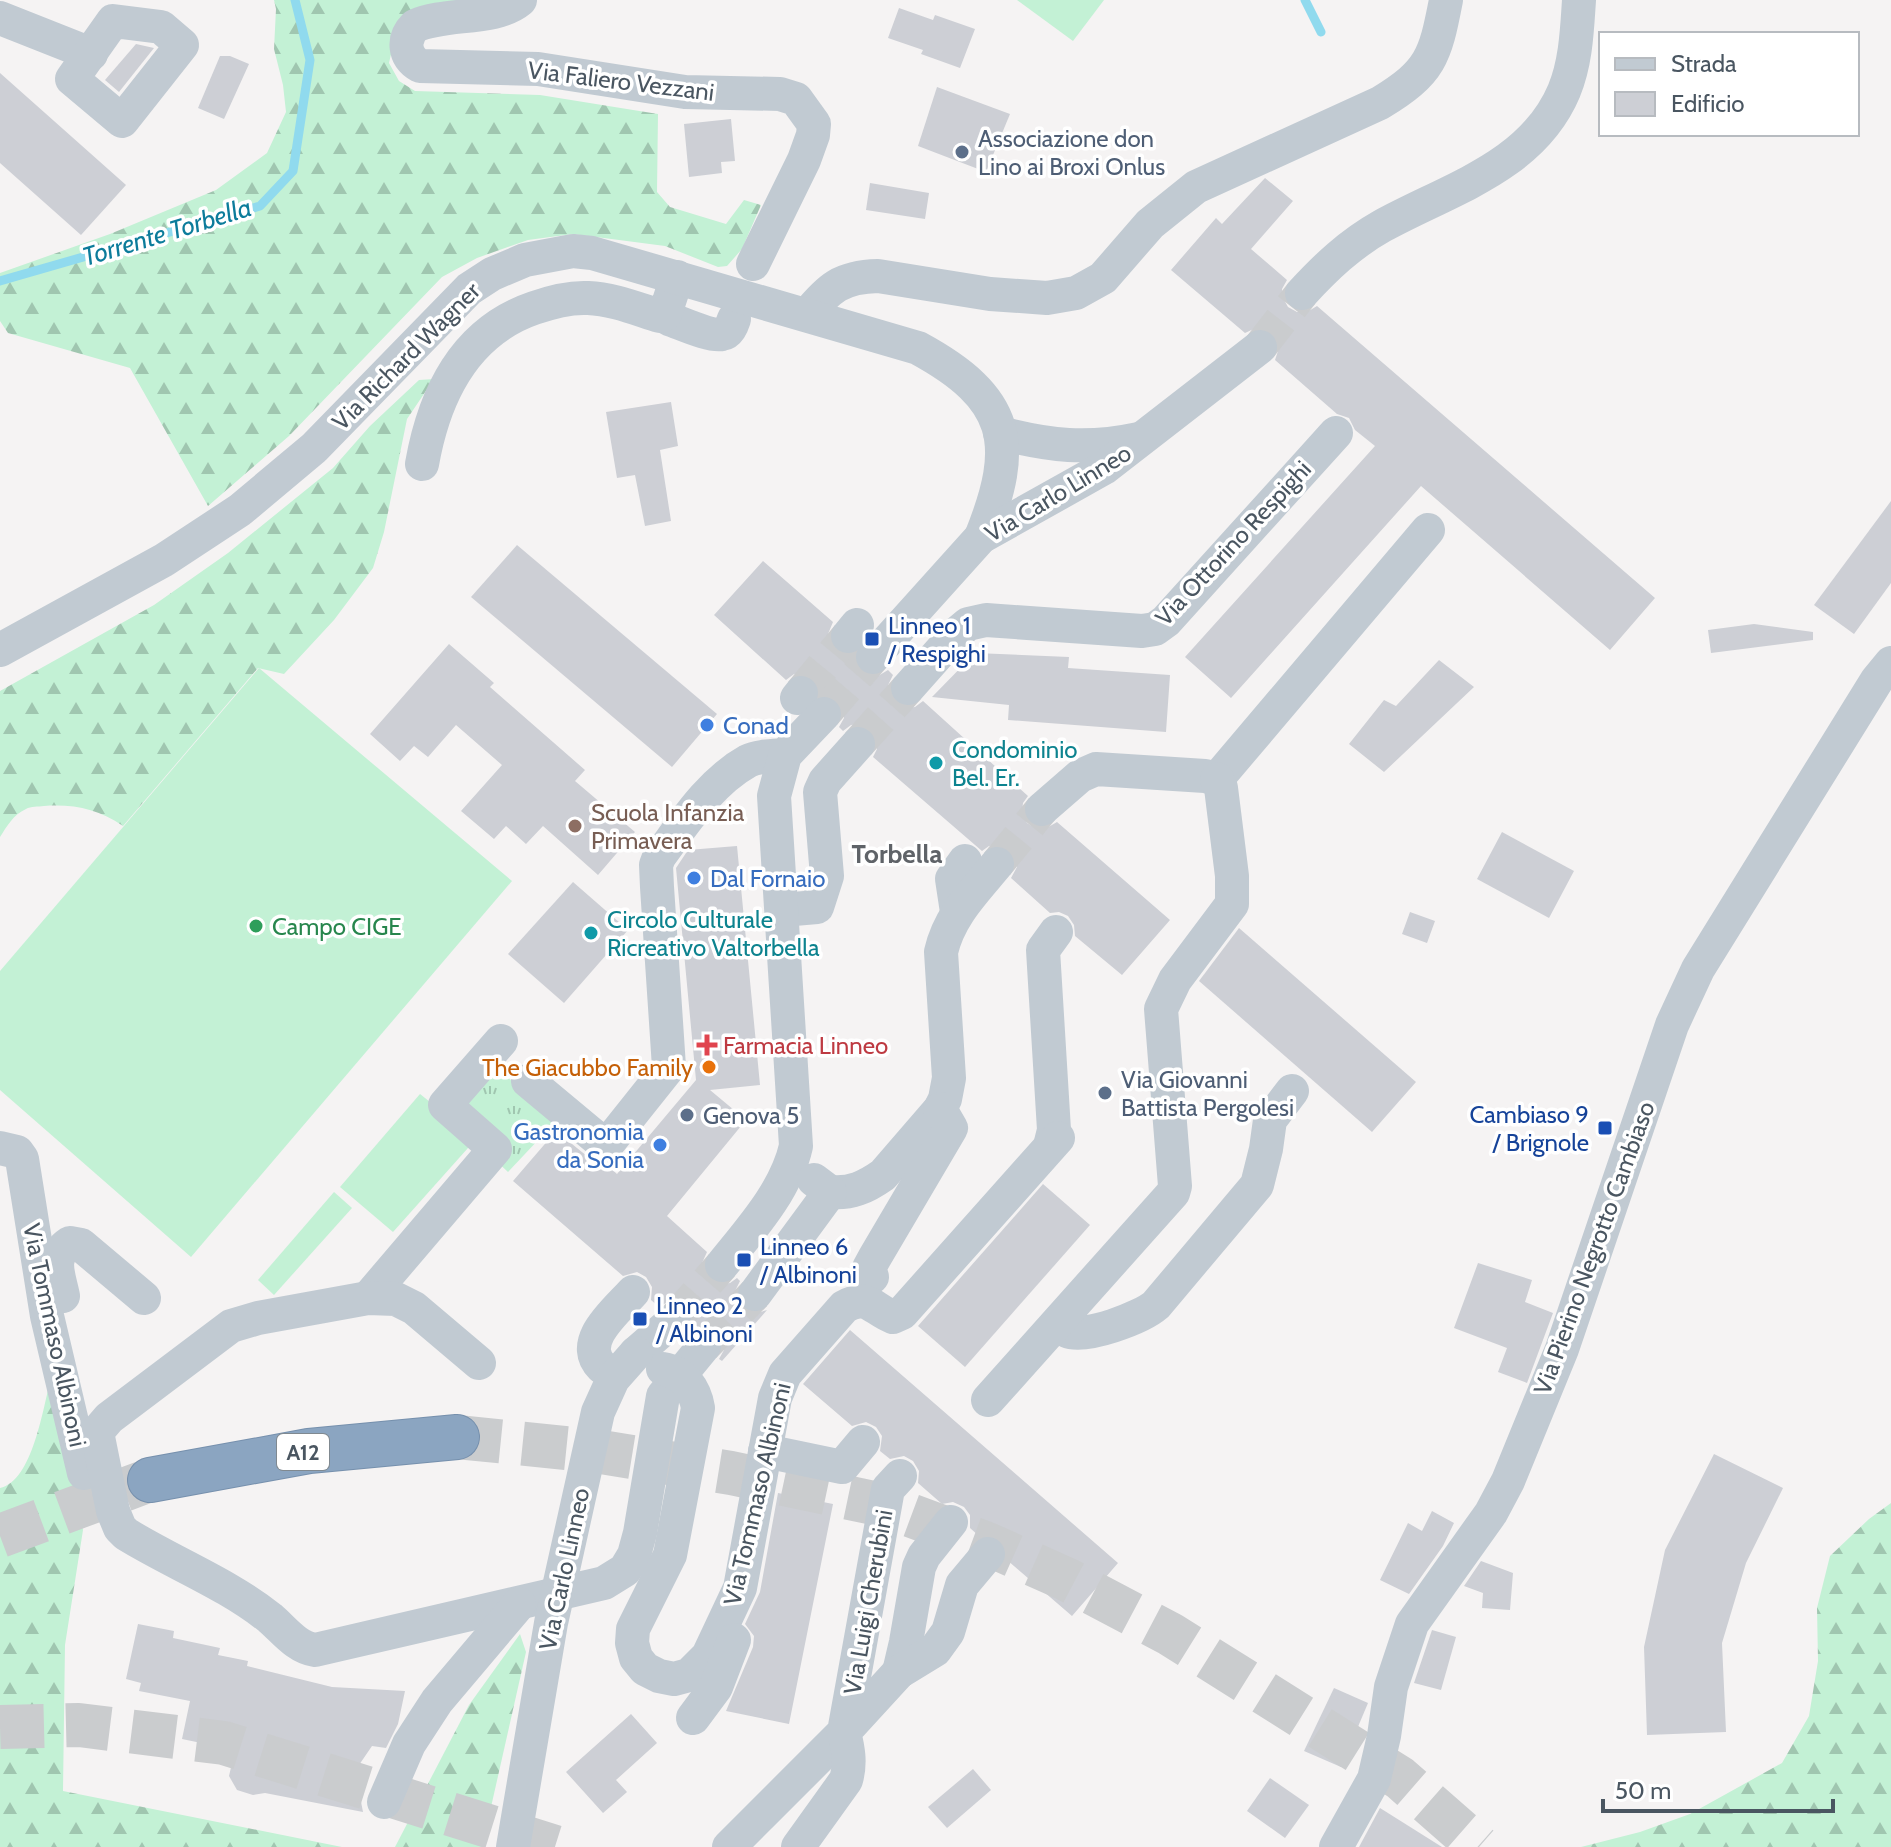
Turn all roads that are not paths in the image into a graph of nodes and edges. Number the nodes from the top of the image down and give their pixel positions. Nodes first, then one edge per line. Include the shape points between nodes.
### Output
1 (520, 0) edge
2 (1446, 0) edge
3 (1579, 0) edge
4 (0, 18) edge
5 (91, 54) dead end
6 (753, 264) dead end
7 (677, 277) junction
8 (1302, 293) tunnel mouth
9 (665, 314) junction
10 (807, 315) junction
11 (734, 319) dead end
12 (1260, 347) tunnel mouth
13 (1000, 433) junction
14 (1336, 433) dead end
15 (1146, 438) junction
16 (422, 464) dead end
17 (1428, 530) dead end
18 (981, 537) junction
19 (859, 639) tunnel mouth
20 (0, 650) edge
21 (1891, 663) edge
22 (908, 688) tunnel mouth
23 (807, 702) tunnel mouth
24 (858, 744) tunnel mouth
25 (785, 755) junction
26 (1217, 779) junction
27 (1042, 809) tunnel mouth
28 (981, 862) tunnel mouth
29 (782, 910) junction
30 (1056, 932) dead end
31 (501, 1041) dead end
32 (528, 1081) dead end
33 (1292, 1091) dead end
34 (940, 1109) junction
35 (0, 1148) edge
36 (792, 1161) junction
37 (830, 1192) junction
38 (722, 1265) tunnel mouth
39 (872, 1277) dead end
40 (633, 1292) dead end
41 (755, 1294) tunnel mouth
42 (144, 1298) dead end
43 (368, 1298) junction
44 (1063, 1317) junction
45 (674, 1320) tunnel mouth
46 (704, 1346) tunnel mouth
47 (479, 1363) dead end
48 (660, 1365) junction
49 (602, 1367) dead end
50 (988, 1400) dead end
51 (97, 1432) junction
52 (457, 1437) tunnel mouth
53 (863, 1442) dead end
54 (765, 1451) junction
55 (900, 1476) dead end
56 (150, 1480) tunnel mouth
57 (116, 1520) junction
58 (951, 1522) dead end
59 (988, 1554) dead end
60 (740, 1588) junction
61 (519, 1604) junction
62 (899, 1672) junction
63 (693, 1718) dead end
64 (844, 1732) junction
65 (384, 1802) dead end
66 (513, 1847) edge
67 (729, 1847) edge
68 (798, 1847) edge
69 (1336, 1847) edge

1 - 6 street, Via Faliero Vezzani via 501,10 415,26 407,54 420,66 538,69 685,92 796,99 814,124 813,135
2 - 10 street via 1435,50 1424,70 1405,87 1196,187 1150,224 1092,286 1047,298 860,276 834,286
3 - 8 street via 1565,90 1530,144 1507,162 1354,243
4 - 5 street
7 - 9 street
7 - 10 street, Via Richard Wagner
7 - 20 street, Via Richard Wagner via 573,251 525,260 492,274 469,289 314,448 240,510 164,560
9 - 11 street via 714,334 730,329
9 - 16 street via 586,297 551,302 501,324 472,347 451,375 430,424
10 - 13 street, Via Richard Wagner via 918,348 946,363 977,389
12 - 15 street, Via Carlo Linneo
13 - 15 street via 1085,448
13 - 18 street, Via Richard Wagner via 1002,473
14 - 22 street, Via Ottorino Respighi via 1155,629 986,620 968,624
15 - 18 street, Via Carlo Linneo via 1093,475
17 - 26 street
18 - 19 street, Via Carlo Linneo
21 - 69 street, Via Pierino Negrotto Cambiaso via 1692,983 1672,1025 1562,1349 1491,1513 1412,1624 1391,1687 1374,1779
23 - 25 street
24 - 29 street via 820,792 827,876 817,907
25 - 29 street via 774,796
25 - 32 street via 750,759 713,788 656,865 669,1067 606,1146
26 - 27 street via 1096,769
26 - 44 street via 1232,904 1175,980 1161,1009 1175,1186
28 - 34 street via 941,952 949,1078
29 - 36 street via 795,1119
30 - 54 street, Via Tommaso Albinoni via 1043,950 1054,1142 909,1307 903,1325 868,1302 844,1307 785,1374
31 - 43 street via 445,1105 495,1149
33 - 44 street via 1270,1120 1257,1185 1156,1305 1130,1320 1081,1332 1067,1331
34 - 37 street via 883,1175 847,1193
34 - 39 street via 951,1128 869,1268
35 - 57 street, Via Tommaso Albinoni via 17,1152 22,1159 47,1316 92,1509 102,1519
36 - 37 street
36 - 38 street via 768,1205
37 - 41 street
40 - 49 street via 593,1343 593,1356
42 - 51 street, Via Tommaso Albinoni via 81,1245 70,1243 60,1249 56,1257 63,1296
43 - 47 street, Via Tommaso Albinoni via 396,1299 414,1308
43 - 51 street, Via Tommaso Albinoni via 231,1326
44 - 50 street
45 - 48 street, Via Carlo Linneo
46 - 48 street, Via Tommaso Albinoni
48 - 60 street, Via Tommaso Albinoni via 697,1397 698,1408 670,1555 633,1629 636,1658 659,1676 689,1675 708,1656
48 - 61 street, Via Tommaso Albinoni via 663,1396 634,1555 625,1570 604,1583
48 - 66 street, Via Carlo Linneo, bridge via 613,1379 598,1412 551,1623
51 - 57 street, Via Tommaso Albinoni
52 - 56 highway, A12 via 309,1451
53 - 54 street via 842,1467
54 - 60 street, Via Tommaso Albinoni
55 - 64 street, Via Luigi Cherubini via 888,1489
57 - 61 street, Via Tommaso Albinoni via 126,1534 234,1593 308,1649
58 - 62 street, Via Luigi Cherubini via 919,1567
59 - 62 street, Via Luigi Cherubini via 962,1585 942,1641
60 - 63 street via 732,1646 716,1687
61 - 65 street via 437,1701 409,1744
62 - 64 street, Via Luigi Cherubini
64 - 67 street, Via Luigi Cherubini
64 - 68 street via 846,1780

